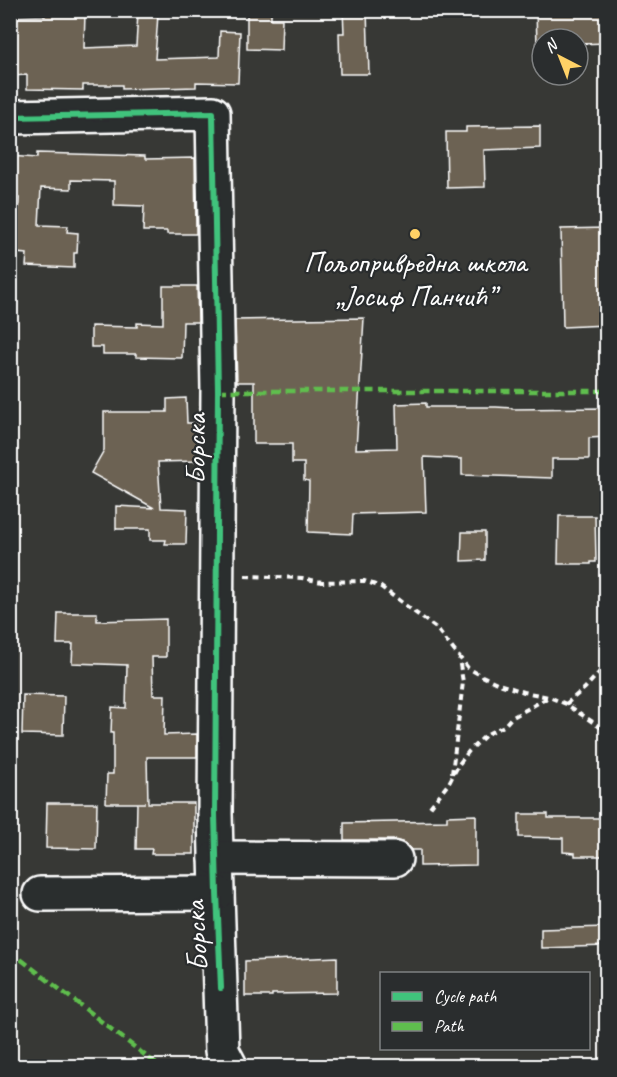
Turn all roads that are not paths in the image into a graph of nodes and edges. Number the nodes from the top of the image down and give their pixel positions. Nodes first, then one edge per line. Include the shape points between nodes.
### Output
1 (10, 117) edge
2 (216, 858) junction
3 (395, 859) dead end
4 (216, 893) junction
5 (40, 894) dead end
6 (231, 1066) edge

1 - 2 street, Борска via 213,113 218,391
2 - 3 street
2 - 4 street, Борска
4 - 5 street
4 - 6 street, Борска via 222,1051

